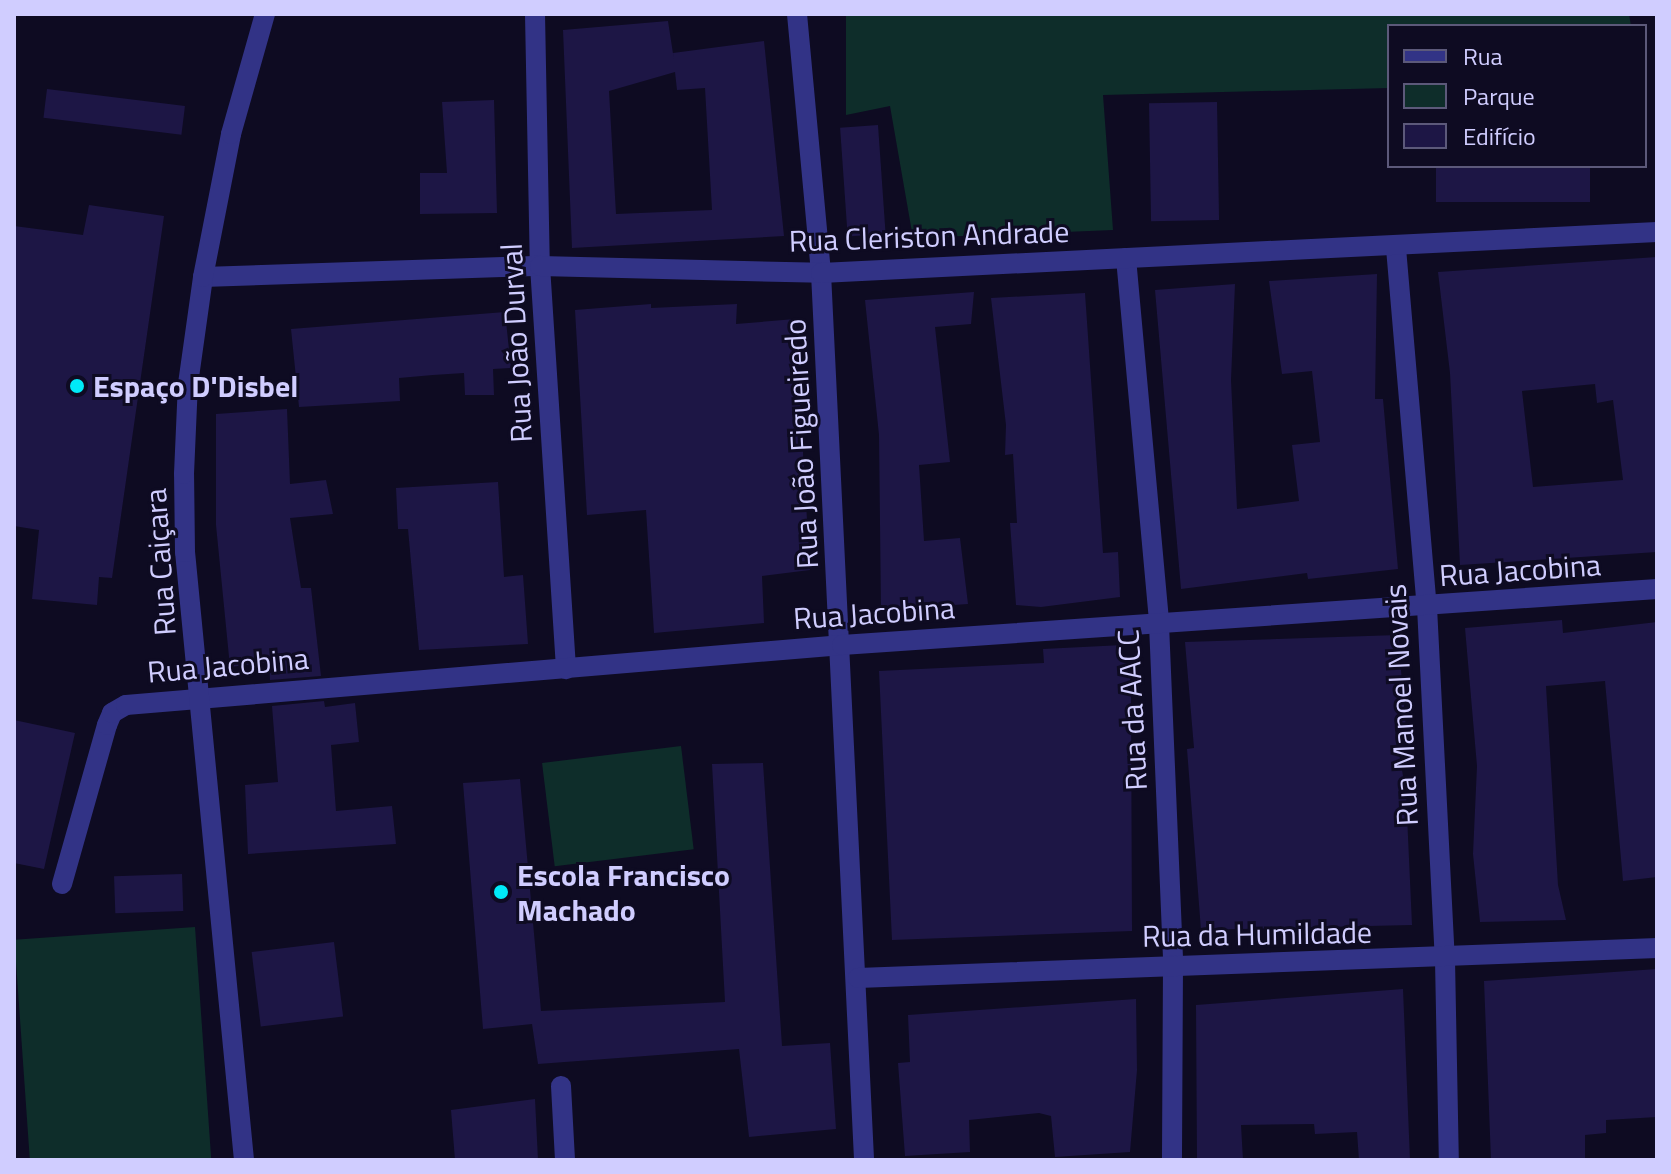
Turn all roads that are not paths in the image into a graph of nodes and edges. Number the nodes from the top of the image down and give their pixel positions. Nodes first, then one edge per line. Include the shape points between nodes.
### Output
1 (265, 14) edge
2 (797, 14) edge
3 (539, 15) edge
4 (1657, 232) edge
5 (1396, 248) junction
6 (1126, 258) junction
7 (540, 266) junction
8 (821, 273) junction
9 (203, 277) junction
10 (1657, 589) edge
11 (1427, 607) junction
12 (1159, 624) junction
13 (842, 645) junction
14 (566, 669) junction
15 (202, 696) junction
16 (62, 884) dead end
17 (1657, 948) edge
18 (1445, 960) junction
19 (1173, 965) junction
20 (858, 978) junction
21 (561, 1086) dead end
22 (244, 1160) edge
23 (565, 1160) edge
24 (864, 1160) edge
25 (1172, 1160) edge
26 (1449, 1160) edge

1 - 9 street, Rua Caiçara via 231,134
2 - 8 street, Rua João Figueiredo
3 - 7 street, Rua João Durval
4 - 5 street, Rua Cleriston Andrade
5 - 6 street, Rua Cleriston Andrade
5 - 11 street, Rua Manoel Novais
6 - 8 street, Rua Cleriston Andrade
6 - 12 street, Rua da AACC
7 - 8 street, Rua Cleriston Andrade
7 - 9 street, Rua Cleriston Andrade
7 - 14 street, Rua João Durval
8 - 13 street, Rua João Figueiredo
9 - 15 street, Rua Caiçara via 188,384 184,474 185,552
10 - 11 street, Rua Jacobina
11 - 12 street, Rua Jacobina
11 - 18 street, Rua Manoel Novais
12 - 13 street, Rua Jacobina
12 - 19 street, Rua da AACC
13 - 14 street, Rua Jacobina
13 - 20 street, Rua João Figueiredo
14 - 15 street, Rua Jacobina
15 - 16 street, Rua Jacobina via 126,705 112,713
15 - 22 street, Rua Caiçara
17 - 18 street, Rua da Humildade
18 - 19 street, Rua da Humildade
18 - 26 street, Rua Manoel Novais
19 - 20 street, Rua da Humildade
19 - 25 street, Rua da AACC
20 - 24 street, Rua João Figueiredo
21 - 23 street

